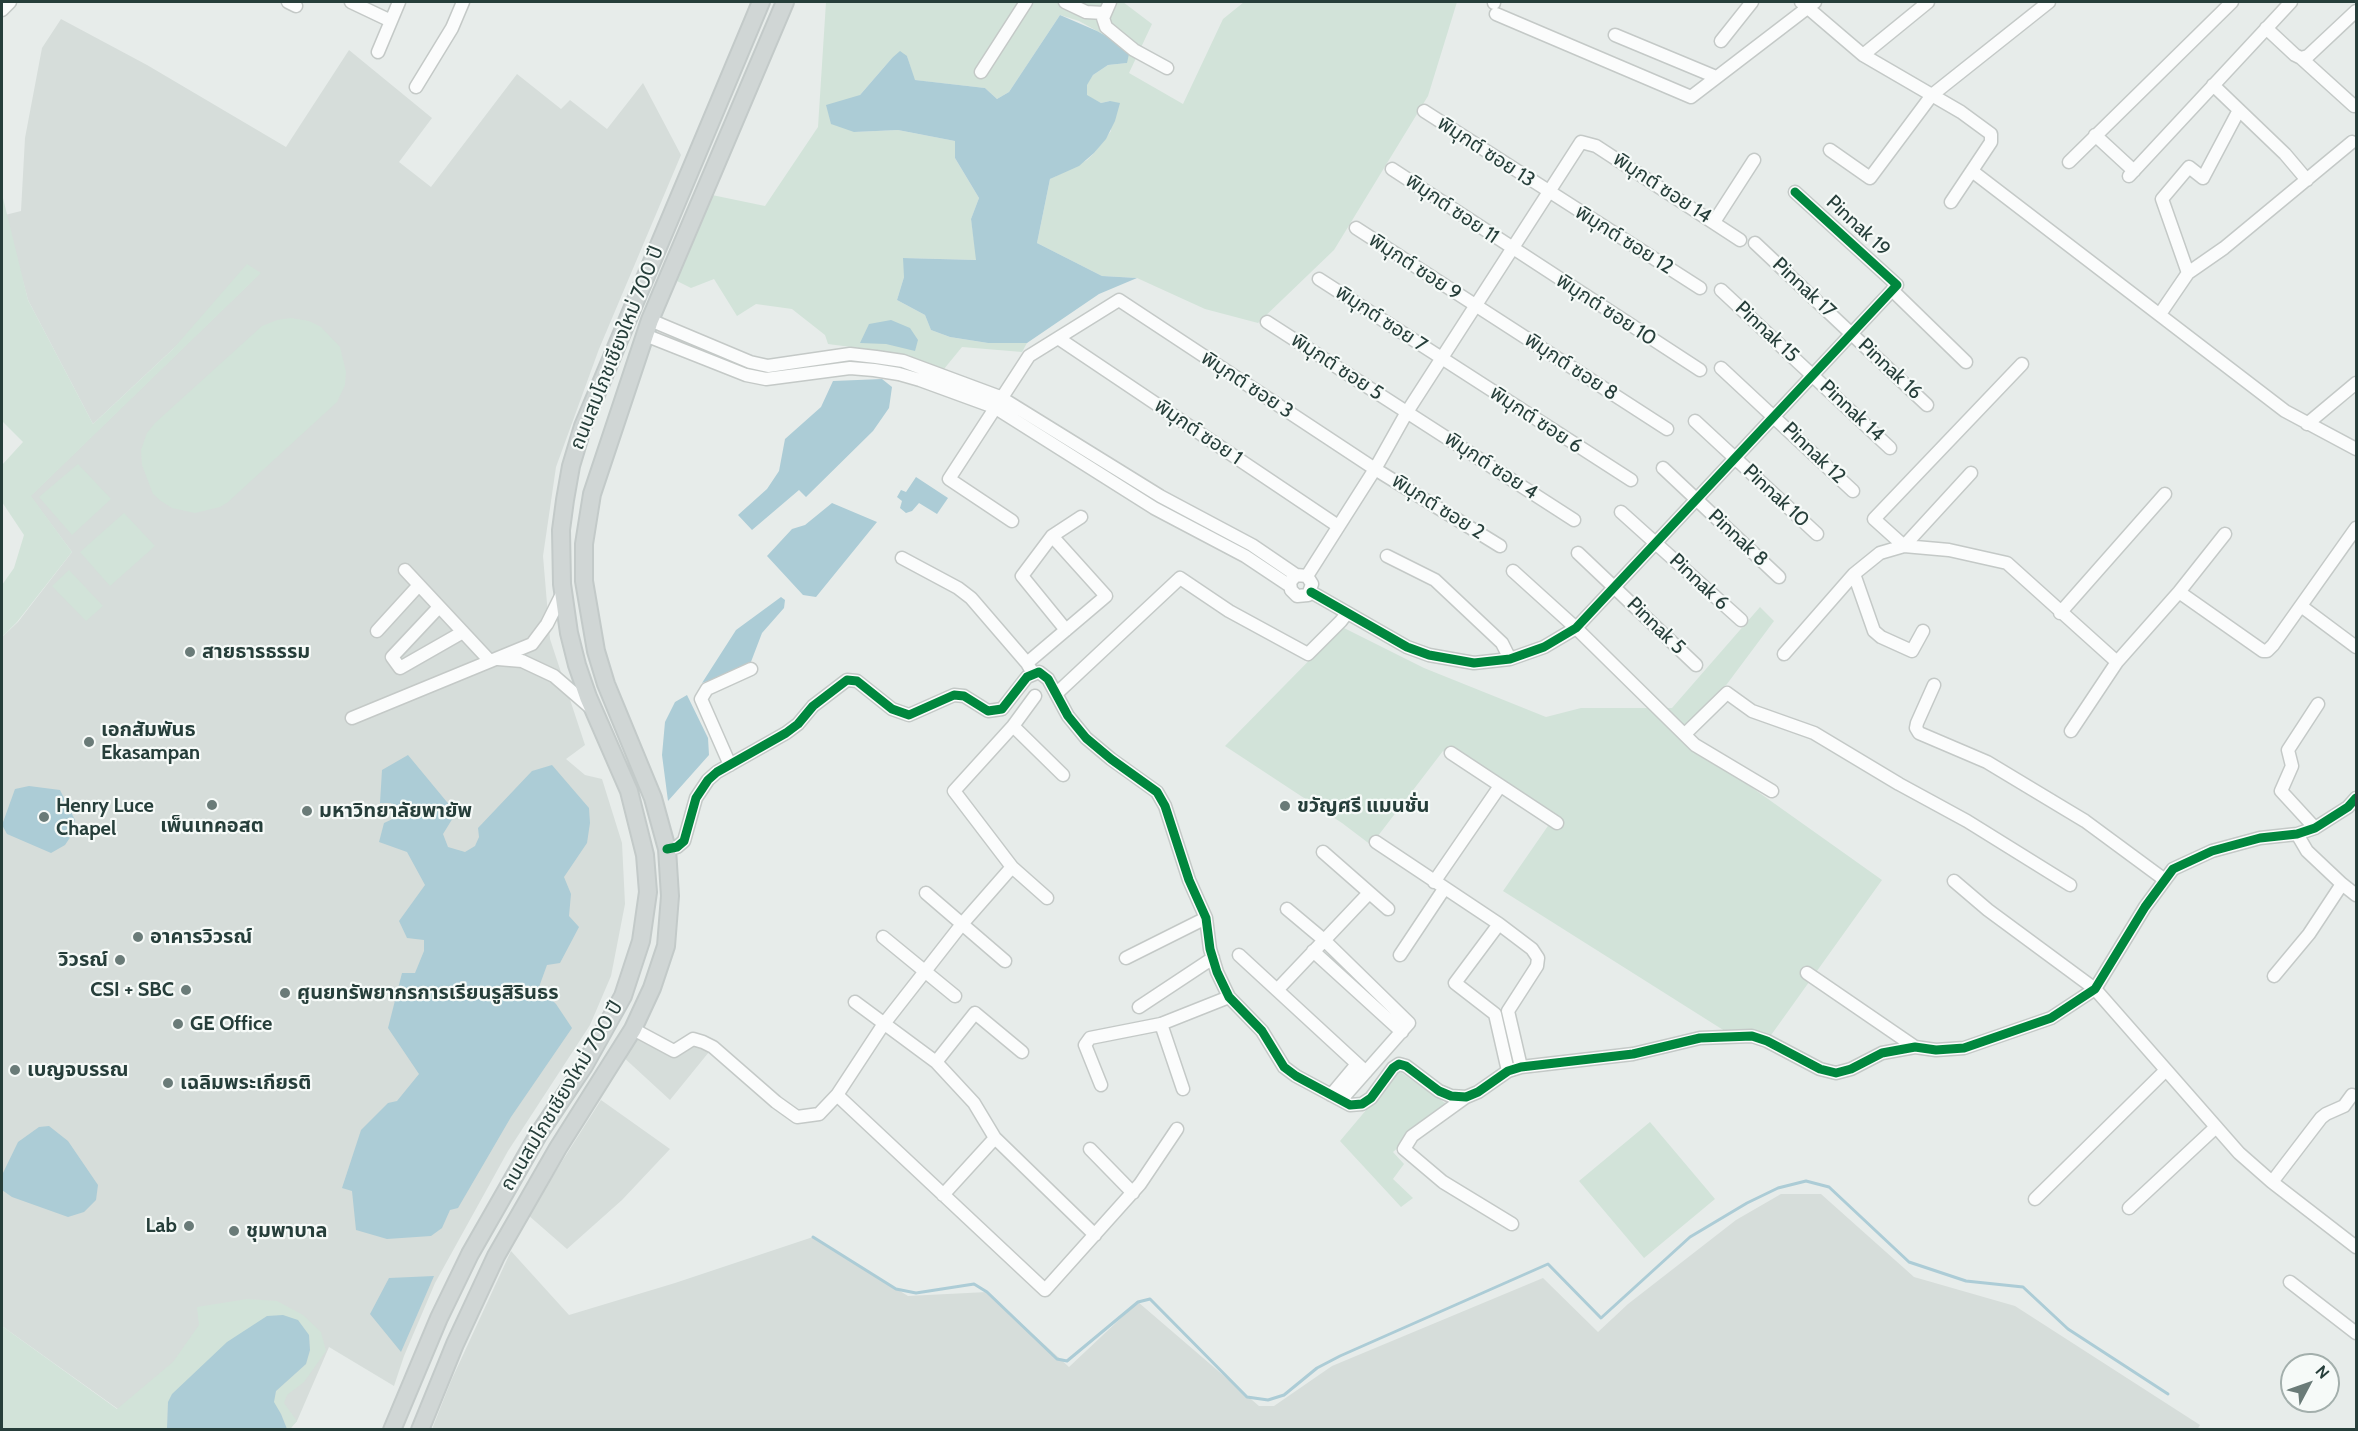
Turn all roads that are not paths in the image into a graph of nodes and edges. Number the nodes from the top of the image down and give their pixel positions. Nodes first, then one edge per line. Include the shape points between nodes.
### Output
1 (10, 2) edge
2 (351, 2) edge
3 (399, 2) edge
4 (463, 2) edge
5 (761, 2) edge
6 (785, 2) edge
7 (1026, 2) edge
8 (1065, 2) edge
9 (1752, 2) edge
10 (1928, 2) edge
11 (2049, 2) edge
12 (2232, 2) edge
13 (2291, 2) edge
14 (1808, 4) edge
15 (1495, 6) edge
16 (1107, 7) edge
17 (2, 10) edge
18 (2356, 11) edge
19 (391, 21) junction
20 (2266, 28) junction
21 (1615, 35) dead end
22 (1721, 41) dead end
23 (378, 52) dead end
24 (1863, 55) junction
25 (2301, 58) junction
26 (1167, 68) dead end
27 (981, 72) dead end
28 (1716, 77) junction
29 (2213, 86) junction
30 (416, 87) dead end
31 (1932, 95) junction
32 (2354, 106) dead end
33 (2239, 110) junction
34 (1424, 111) dead end
35 (2095, 135) junction
36 (2352, 142) dead end
37 (1830, 150) dead end
38 (1754, 160) dead end
39 (2068, 162) dead end
40 (1392, 169) dead end
41 (1972, 171) junction
42 (2307, 180) junction
43 (1548, 192) junction
44 (1795, 192) dead end
45 (1951, 202) dead end
46 (1714, 222) junction
47 (1356, 228) dead end
48 (1740, 240) dead end
49 (1755, 243) dead end
50 (1512, 249) junction
51 (2188, 273) junction
52 (1319, 279) dead end
53 (1700, 288) dead end
54 (1895, 288) junction
55 (1720, 290) dead end
56 (1475, 305) junction
57 (2160, 314) junction
58 (1267, 322) dead end
59 (647, 328) junction
60 (1852, 334) junction
61 (1058, 338) junction
62 (1442, 359) junction
63 (802, 361) junction
64 (1966, 362) dead end
65 (2022, 364) dead end
66 (1721, 368) dead end
67 (1700, 370) dead end
68 (804, 374) junction
69 (1813, 375) junction
70 (2356, 383) edge
71 (997, 402) junction
72 (1927, 405) dead end
73 (1407, 412) junction
74 (1775, 416) junction
75 (1695, 421) dead end
76 (2307, 424) junction
77 (1667, 429) dead end
78 (1890, 448) dead end
79 (2356, 449) edge
80 (1736, 458) junction
81 (1102, 460) junction
82 (1663, 468) dead end
83 (1375, 469) junction
84 (1095, 471) junction
85 (1971, 473) dead end
86 (1631, 480) dead end
87 (1852, 491) dead end
88 (2165, 494) dead end
89 (1696, 500) junction
90 (1621, 512) dead end
91 (1080, 516) dead end
92 (1199, 517) junction
93 (1574, 520) dead end
94 (1012, 521) dead end
95 (1338, 526) junction
96 (1193, 529) junction
97 (2356, 530) edge
98 (1817, 534) dead end
99 (2225, 534) dead end
100 (1052, 536) junction
101 (1656, 543) junction
102 (1500, 546) dead end
103 (1904, 546) junction
104 (1578, 553) dead end
105 (1387, 556) dead end
106 (902, 558) dead end
107 (405, 570) dead end
108 (1513, 571) dead end
109 (1854, 574) junction
110 (1779, 577) dead end
111 (1298, 579) junction
112 (419, 585) junction
113 (1615, 587) junction
114 (563, 592) junction
115 (1311, 592) junction
116 (2179, 592) junction
117 (2301, 606) junction
118 (439, 607) junction
119 (1347, 613) junction
120 (2060, 613) junction
121 (1741, 621) dead end
122 (1576, 628) junction
123 (1066, 630) junction
124 (377, 631) dead end
125 (1923, 631) dead end
126 (463, 632) junction
127 (2356, 647) edge
128 (1784, 654) dead end
129 (1510, 659) junction
130 (493, 660) junction
131 (2117, 662) junction
132 (1696, 665) dead end
133 (1030, 668) junction
134 (751, 669) dead end
135 (1934, 685) dead end
136 (1056, 694) junction
137 (1035, 696) dead end
138 (2318, 704) dead end
139 (594, 710) junction
140 (352, 718) dead end
141 (1013, 726) junction
142 (2071, 731) dead end
143 (1685, 734) junction
144 (1451, 753) dead end
145 (730, 765) junction
146 (1063, 775) dead end
147 (1500, 786) junction
148 (1772, 791) dead end
149 (2356, 798) edge
150 (1557, 823) dead end
151 (2315, 828) junction
152 (2297, 834) junction
153 (1376, 842) dead end
154 (667, 849) junction
155 (1323, 852) dead end
156 (1012, 867) junction
157 (2165, 880) junction
158 (1954, 881) dead end
159 (2342, 884) junction
160 (1439, 885) junction
161 (2070, 885) dead end
162 (926, 893) dead end
163 (1369, 893) junction
164 (2356, 895) edge
165 (1047, 898) dead end
166 (1287, 909) dead end
167 (1388, 909) dead end
168 (1206, 918) junction
169 (962, 924) junction
170 (1499, 924) junction
171 (883, 938) dead end
172 (1323, 940) junction
173 (1313, 951) junction
174 (1239, 955) dead end
175 (1400, 955) dead end
176 (1126, 958) dead end
177 (1213, 958) junction
178 (1005, 961) dead end
179 (925, 973) junction
180 (1807, 973) dead end
181 (2274, 976) dead end
182 (2095, 989) junction
183 (1277, 990) junction
184 (955, 996) dead end
185 (1229, 998) junction
186 (855, 1002) dead end
187 (1139, 1007) dead end
188 (1161, 1023) junction
189 (883, 1025) junction
190 (1405, 1028) junction
191 (633, 1029) junction
192 (1915, 1047) junction
193 (1022, 1052) dead end
194 (936, 1062) junction
195 (1521, 1067) junction
196 (1361, 1068) junction
197 (2166, 1070) junction
198 (1508, 1071) junction
199 (1101, 1085) dead end
200 (1183, 1089) dead end
201 (837, 1095) junction
202 (2352, 1095) dead end
203 (1336, 1097) junction
204 (1466, 1097) junction
205 (2216, 1127) junction
206 (1177, 1129) dead end
207 (995, 1138) junction
208 (1090, 1149) dead end
209 (2272, 1182) junction
210 (1133, 1192) junction
211 (944, 1195) junction
212 (2035, 1199) dead end
213 (2129, 1208) dead end
214 (1512, 1224) dead end
215 (1095, 1235) junction
216 (2356, 1246) edge
217 (2290, 1282) dead end
218 (2356, 1333) edge
219 (392, 1430) edge
220 (420, 1430) edge

1 - 17 street
2 - 19 street
3 - 19 street
4 - 30 street
5 - 114 main road, ถนนสมโภชเชียงใหม่ 700 ปี via 583,426 571,466 561,530
6 - 59 main road, ถนนสมโภชเชียงใหม่ 700 ปี
7 - 27 street
8 - 16 street via 1086,12
9 - 22 street
10 - 24 street
11 - 31 street
12 - 35 street
13 - 20 street
14 - 24 street
14 - 28 street
15 - 28 street via 1691,97
16 - 26 street via 1103,22 1106,27 1134,50
18 - 25 street via 2308,56
19 - 23 street
20 - 25 street
20 - 29 street
21 - 28 street
24 - 31 street
25 - 32 street
29 - 33 street
29 - 35 street via 2131,173
31 - 37 street via 1870,178
31 - 41 street via 1991,134 1991,142
33 - 42 street
33 - 51 street via 2203,178 2189,167 2162,199
34 - 43 street, พิมุกต์ ซอย 13
35 - 39 street
36 - 42 street
38 - 46 street
40 - 50 street, พิมุกต์ ซอย 11
41 - 45 street
41 - 57 street
42 - 51 street
43 - 46 street, พิมุกต์ ซอย 14 via 1581,142 1596,146
43 - 50 street
43 - 53 street, พิมุกต์ ซอย 12
44 - 54 street, Pinnak 19
46 - 48 street, พิมุกต์ ซอย 14
47 - 56 street, พิมุกต์ ซอย 9
49 - 60 street, Pinnak 17
50 - 56 street
50 - 67 street, พิมุกต์ ซอย 10
51 - 57 street
52 - 62 street, พิมุกต์ ซอย 7
54 - 60 street
54 - 64 street, Pinnak 19
55 - 69 street, Pinnak 15
56 - 62 street
56 - 77 street, พิมุกต์ ซอย 8
57 - 76 street
58 - 73 street, พิมุกต์ ซอย 5
59 - 63 street via 768,366
59 - 68 street via 746,375 766,379
59 - 154 main road, ถนนสมโภชเชียงใหม่ 700 ปี via 592,494 584,544 584,581 606,684 652,798
60 - 69 street
60 - 72 street, Pinnak 16
61 - 71 street via 1029,356
61 - 83 street, พิมุกต์ ซอย 3 via 1119,300
61 - 95 street, พิมุกต์ ซอย 1
62 - 73 street
62 - 86 street, พิมุกต์ ซอย 6
63 - 68 street
63 - 71 street via 850,354 903,361
65 - 103 street via 1874,519
66 - 74 street, Pinnak 12
68 - 71 street via 850,368 899,374
69 - 74 street
69 - 78 street, Pinnak 14
70 - 76 street
71 - 81 street
71 - 84 street
71 - 94 street via 948,479
73 - 83 street
73 - 93 street, พิมุกต์ ซอย 4
74 - 80 street
74 - 87 street, Pinnak 12
75 - 80 street, Pinnak 10
76 - 79 street
80 - 89 street
80 - 98 street, Pinnak 10
81 - 84 street
81 - 92 street
82 - 89 street, Pinnak 8
83 - 95 street
83 - 102 street, พิมุกต์ ซอย 2
84 - 96 street
85 - 103 street
88 - 120 street
89 - 101 street
89 - 110 street, Pinnak 8
90 - 101 street, Pinnak 6
91 - 100 street
92 - 96 street
92 - 111 street via 1252,545
95 - 111 street
96 - 111 street
97 - 117 street
99 - 116 street
100 - 123 street via 1022,576
100 - 123 street via 1106,596
101 - 113 street
101 - 121 street, Pinnak 6
103 - 109 street via 1880,553
103 - 120 street via 1949,550 2007,563
104 - 113 street, Pinnak 5
105 - 129 street via 1435,580 1503,643
106 - 133 street via 971,598
107 - 112 street
108 - 122 street
109 - 125 street via 1874,631 1881,637 1912,651
109 - 128 street
111 - 115 street via 1312,584
111 - 115 street via 1297,596
112 - 118 street
112 - 124 street
113 - 122 street
113 - 132 street, Pinnak 5
114 - 130 street via 532,644
114 - 139 main road, ถนนสมโภชเชียงใหม่ 700 ปี via 577,665
115 - 119 street
116 - 117 street via 2263,651 2267,651
116 - 131 street
117 - 127 street
118 - 126 street
118 - 126 street via 392,657 400,668
119 - 129 street via 1428,655 1474,663
119 - 136 street via 1308,654 1229,611 1180,578
120 - 131 street
122 - 129 street via 1544,647
122 - 143 street
123 - 133 street
126 - 130 street
130 - 139 street via 522,661 554,676
130 - 140 street
131 - 142 street
133 - 136 street via 1043,675
133 - 145 street via 1002,709 988,711 964,696 954,695 909,715 892,709 857,681 847,680 786,733
134 - 145 street via 707,689 701,699
135 - 157 street via 1917,723 1919,733 1987,762 2085,821
136 - 168 street via 1086,738 1157,792
137 - 141 street
138 - 151 street via 2288,750 2292,766 2281,791
139 - 219 main road, ถนนสมโภชเชียงใหม่ 700 ปี via 629,791 645,855 648,892 641,941 622,996 584,1066 527,1153 470,1254 438,1318
141 - 146 street
141 - 156 street via 954,791
143 - 148 street via 1695,745
143 - 161 street via 1727,693 1752,711 1814,733
144 - 147 street
145 - 154 street via 700,790 684,841
147 - 150 street
147 - 160 street
149 - 151 street
151 - 152 street
152 - 157 street via 2260,838 2212,851 2173,869
152 - 159 street via 2307,851
153 - 160 street
154 - 191 main road, ถนนสมโภชเชียงใหม่ 700 ปี via 670,896 666,946
155 - 163 street
156 - 165 street
156 - 169 street
157 - 182 street
158 - 182 street
159 - 164 street
159 - 181 street via 2309,934
160 - 170 street
160 - 175 street
162 - 169 street
163 - 167 street
163 - 172 street
166 - 172 street
168 - 176 street
168 - 177 street
169 - 178 street
169 - 179 street
170 - 195 street via 1538,958 1537,966 1508,1011
170 - 198 street via 1455,983 1495,1014
171 - 179 street
172 - 173 street
172 - 190 street
173 - 183 street
173 - 190 street
174 - 183 street
177 - 185 street
177 - 187 street
179 - 184 street
179 - 189 street
180 - 192 street
182 - 192 street via 2050,1018 1964,1048
182 - 197 street
183 - 196 street
185 - 188 street
185 - 203 street via 1262,1031 1284,1067
186 - 189 street
188 - 199 street via 1087,1040 1085,1045
188 - 200 street
189 - 194 street
189 - 201 street
190 - 196 street
191 - 201 street via 675,1052 693,1039 713,1047 796,1117 819,1114
191 - 220 main road, ถนนสมโภชเชียงใหม่ 700 ปี via 496,1256
192 - 195 street via 1882,1053 1851,1070 1836,1073 1820,1069 1767,1041 1740,1035 1700,1038 1633,1054
193 - 194 street via 975,1012
194 - 207 street via 974,1103
195 - 198 street
196 - 203 street
197 - 205 street
197 - 212 street
198 - 204 street
201 - 211 street
202 - 209 street via 2344,1106 2321,1118
203 - 204 street via 1350,1105 1362,1104 1399,1064 1439,1091
204 - 214 street via 1412,1136 1404,1149 1443,1182
205 - 209 street via 2239,1154
205 - 213 street
206 - 210 street
207 - 211 street
207 - 215 street
208 - 210 street
209 - 216 street
210 - 215 street
211 - 215 street via 1045,1290
217 - 218 street

